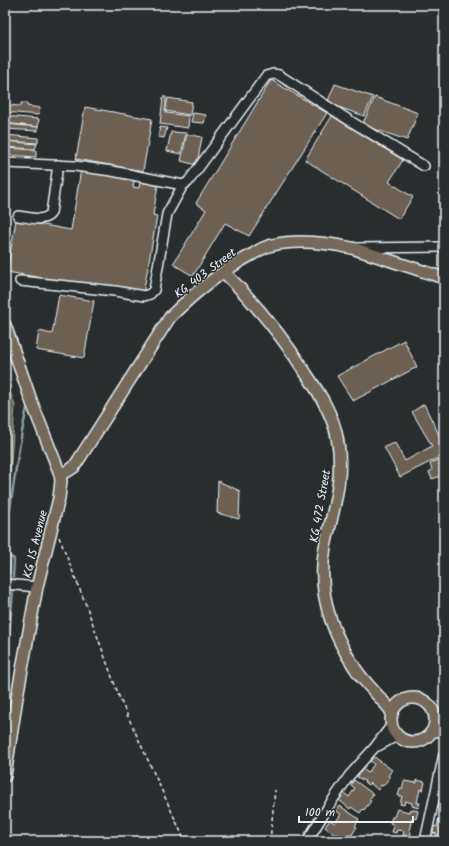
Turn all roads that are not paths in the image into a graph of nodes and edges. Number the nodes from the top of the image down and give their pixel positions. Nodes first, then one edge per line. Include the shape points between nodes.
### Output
1 (5, 163) edge
2 (58, 165) junction
3 (424, 166) dead end
4 (184, 185) junction
5 (18, 216) dead end
6 (444, 247) edge
7 (352, 248) junction
8 (224, 272) junction
9 (444, 278) edge
10 (20, 281) dead end
11 (5, 325) edge
12 (60, 474) junction
13 (5, 584) edge
14 (37, 587) junction
15 (378, 695) junction
16 (400, 702) junction
17 (392, 712) junction
18 (440, 722) edge
19 (391, 726) junction
20 (444, 729) edge
21 (432, 732) junction
22 (397, 736) junction
23 (375, 747) junction
24 (444, 754) edge
25 (5, 776) edge
26 (307, 841) edge
27 (425, 841) edge

1 - 2 street
2 - 4 street via 112,171
2 - 5 street via 49,217 43,219
3 - 4 street via 279,75 273,74 266,76
4 - 10 street via 167,214 154,290 150,294 144,296
6 - 7 street
7 - 8 main road, KG 403 Street via 297,242 272,245
7 - 9 main road, KG 403 Street
8 - 12 main road, KG 403 Street via 170,317 74,467
8 - 15 main road, KG 472 Street via 271,324 299,361 332,420 340,454 340,474 325,549 323,586 330,617 342,644 355,669
11 - 12 main road, KG 15 Avenue
12 - 14 main road, KG 15 Avenue via 59,498
13 - 14 street
14 - 25 main road, KG 15 Avenue
15 - 16 main road
15 - 17 main road, KG 472 Street
16 - 17 main road
16 - 18 main road via 407,698 424,701
17 - 19 main road
18 - 21 main road
19 - 22 main road
19 - 23 street
20 - 21 main road
21 - 22 main road via 429,737 418,742 407,742
22 - 23 street
23 - 26 street via 349,776
24 - 27 street

